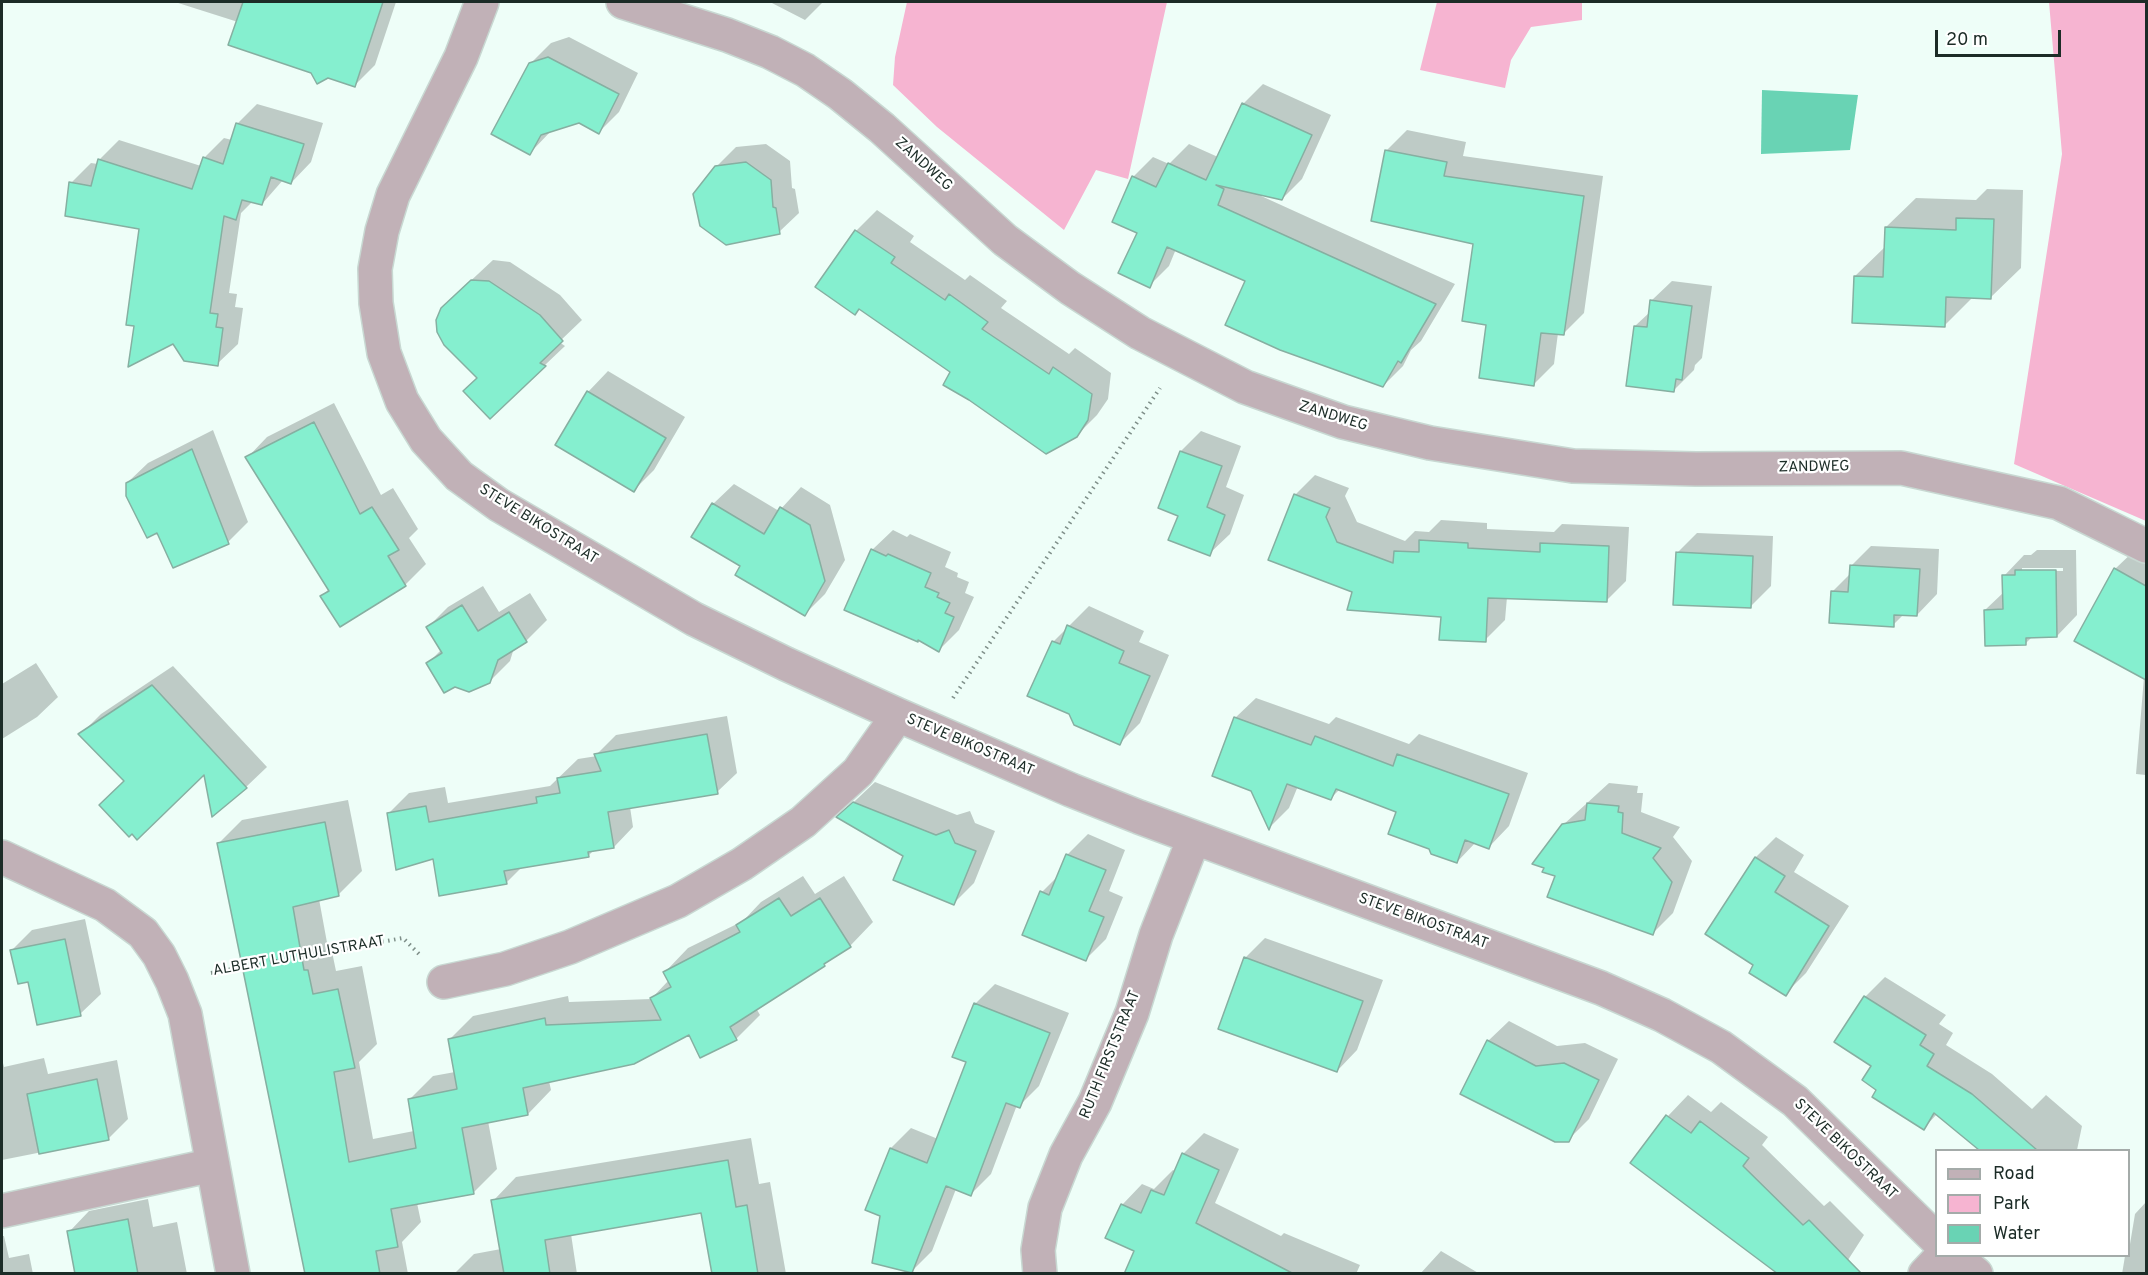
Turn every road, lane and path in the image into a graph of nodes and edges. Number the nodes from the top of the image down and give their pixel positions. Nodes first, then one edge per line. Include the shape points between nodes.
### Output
1 (482, 2) edge
2 (623, 2) edge
3 (1182, 354) junction
4 (2146, 546) edge
5 (898, 715) junction
6 (932, 729) junction
7 (1194, 838) junction
8 (2, 857) edge
9 (172, 981) junction
10 (444, 982) joint
11 (213, 1165) junction
12 (2, 1211) edge
13 (1935, 1238) edge
14 (1941, 1257) edge
15 (1955, 1257) edge
16 (233, 1274) edge
17 (1040, 1274) edge
18 (1925, 1274) edge
19 (1976, 1274) edge

1 - 5 street, STEVE BIKOSTRAAT via 461,57 393,195 382,231 375,269 376,303 384,353 402,401 426,440 459,476 499,505 694,619
2 - 3 street, ZANDWEG via 727,35 805,70 882,128 1005,240 1080,295
3 - 4 street, ZANDWEG via 1245,387 1343,422 1430,443 1573,466 1696,470 1900,468 2060,503
3 - 6 path
5 - 6 street, STEVE BIKOSTRAAT
5 - 10 street via 858,772 803,822 742,864 678,901 570,947 505,969
6 - 7 street, STEVE BIKOSTRAAT
7 - 13 street, STEVE BIKOSTRAAT via 1601,988 1662,1015 1721,1047 1795,1101
7 - 17 street, RUTH FIRSTSTRAAT via 1156,935 1132,1013 1045,1208 1038,1250
8 - 9 street via 105,905 143,933
9 - 10 path, ALBERT LUTHULISTRAAT via 403,938
9 - 11 street via 185,1014
11 - 12 street
11 - 16 street
14 - 18 street
15 - 19 street

